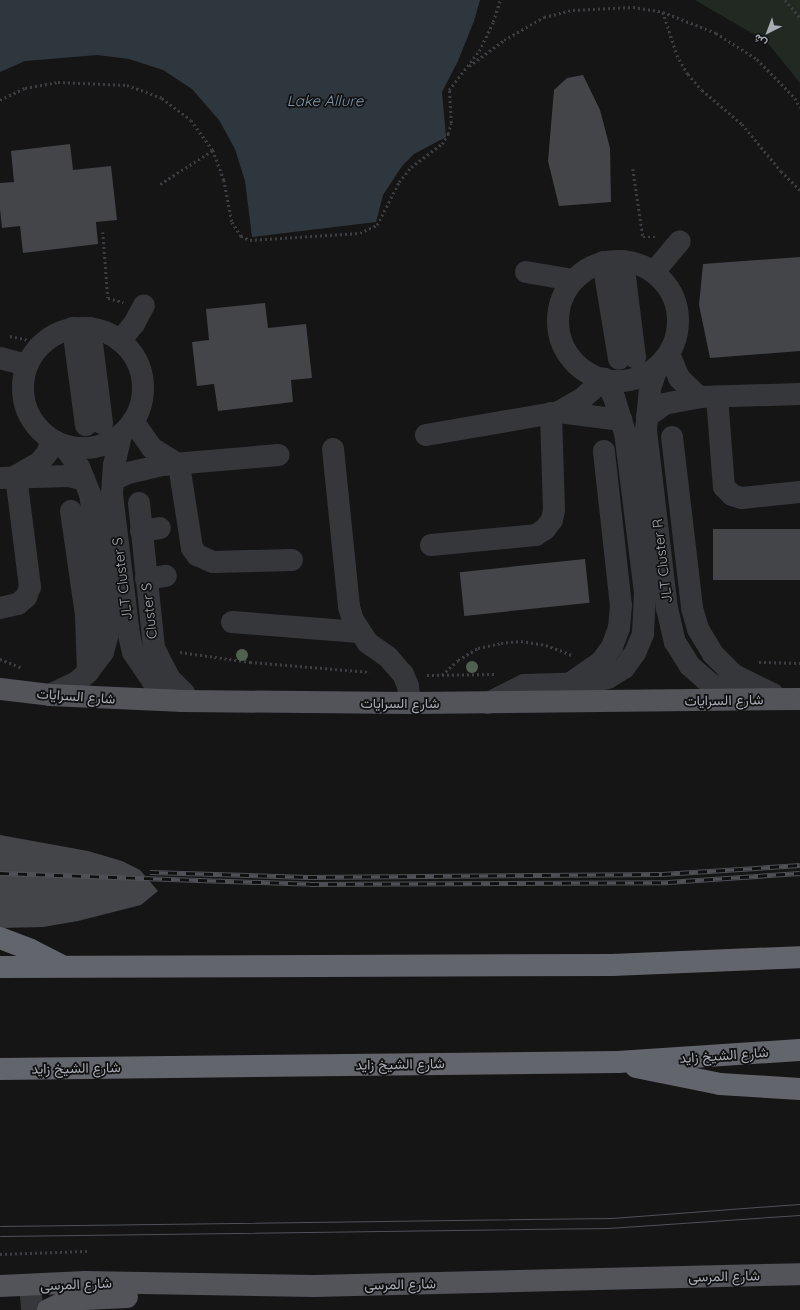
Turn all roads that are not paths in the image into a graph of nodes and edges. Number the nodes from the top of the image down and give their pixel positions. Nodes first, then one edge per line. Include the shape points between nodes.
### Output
1 (680, 241) dead end
2 (613, 261) junction
3 (526, 272) dead end
4 (654, 272) junction
5 (573, 280) junction
6 (136, 304) road end
7 (82, 328) junction
8 (120, 341) junction
9 (0, 358) edge
10 (627, 358) dead end
11 (663, 361) junction
12 (27, 365) junction
13 (604, 379) junction
14 (800, 394) edge
15 (708, 397) junction
16 (555, 413) junction
17 (647, 417) junction
18 (621, 420) junction
19 (94, 424) dead end
20 (127, 428) junction
21 (426, 435) dead end
22 (672, 437) dead end
23 (57, 442) junction
24 (333, 449) dead end
25 (604, 451) dead end
26 (280, 455) dead end
27 (179, 465) junction
28 (8, 477) edge
29 (85, 480) junction
30 (113, 480) junction
31 (800, 492) edge
32 (139, 503) dead end
33 (71, 510) dead end
34 (431, 545) dead end
35 (292, 560) dead end
36 (0, 608) edge
37 (232, 622) dead end
38 (359, 632) junction
39 (88, 672) junction
40 (571, 682) junction
41 (0, 689) edge
42 (50, 695) junction
43 (765, 699) junction
44 (794, 699) edge
45 (190, 701) junction
46 (410, 703) junction
47 (488, 703) junction
48 (0, 938) edge
49 (800, 957) edge
50 (0, 967) edge
51 (63, 967) junction
52 (800, 1050) edge
53 (618, 1062) junction
54 (0, 1069) edge
55 (800, 1090) edge
56 (800, 1274) edge
57 (30, 1285) junction
58 (0, 1286) edge
59 (69, 1298) edge
60 (34, 1310) edge
61 (48, 1310) edge

1 - 4 street
2 - 4 street, JLT Cluster R via 633,262
2 - 5 street via 587,269
2 - 10 street
3 - 5 street
4 - 11 street, JLT Cluster R via 667,285 676,302 679,320 676,338
5 - 13 street via 562,298 558,318 560,339 570,357 580,367
6 - 8 street via 134,324
7 - 8 street, JLT Cluster S via 104,332
7 - 12 street, JLT Cluster S via 56,333 42,343
7 - 19 street
8 - 20 street, JLT Cluster S via 132,354 140,370 142,382 141,405
9 - 12 street
11 - 13 street via 641,377 623,381
11 - 15 street via 679,378
11 - 17 street, JLT Cluster R via 650,388
12 - 23 street, JLT Cluster S via 23,375 22,393 27,411 37,427
13 - 16 street via 583,398
13 - 18 street, JLT Cluster R
14 - 15 street
15 - 17 street via 664,404
15 - 31 street via 724,487 732,495 742,498
16 - 18 street
16 - 21 street
16 - 34 street via 554,510 552,520 545,529 536,535
17 - 43 street, JLT Cluster R via 646,430 666,601 675,642 690,666 711,684 737,696
18 - 40 street, JLT Cluster R via 625,433 646,593 643,634 635,653 624,668 608,678 590,683
20 - 23 street via 103,445 83,448
20 - 27 street
20 - 30 street, JLT Cluster S
22 - 44 street via 684,465 691,520 692,608 698,628 713,654 734,674 760,689
23 - 28 street via 40,462
23 - 29 street, JLT Cluster S
24 - 38 street via 349,607
25 - 40 street via 601,473 621,606 619,628 612,648 601,662
26 - 27 street
27 - 30 street via 145,468
27 - 35 street via 192,548 197,555 213,562
28 - 29 street via 69,476
28 - 36 street via 30,587 26,597 18,604
29 - 39 street, JLT Cluster S via 93,508 108,623 103,652
30 - 45 street, JLT Cluster S via 126,617 133,652 153,682
32 - 45 street, Cluster S via 151,529 156,578 151,633 160,665
33 - 39 street via 69,538 76,590 88,638
37 - 38 street
38 - 46 street via 403,674 408,686
39 - 42 street, JLT Cluster S via 77,682
40 - 47 street, JLT Cluster R via 524,685
41 - 42 main road, شارع السرايات
42 - 45 main road, شارع السرايات
43 - 44 main road, شارع السرايات
43 - 47 main road, شارع السرايات
45 - 46 main road, شارع السرايات
46 - 47 main road, شارع السرايات
48 - 51 highway via 31,950
49 - 51 highway via 612,965
50 - 51 highway
52 - 53 highway, شارع الشيخ زايد
53 - 54 highway, شارع الشيخ زايد
53 - 55 highway via 686,1079
56 - 59 main road, شارع المرسى via 314,1286 224,1284
57 - 58 main road, شارع المرسى
57 - 59 main road, شارع المرسى
57 - 60 street
59 - 60 main road via 56,1299
59 - 61 main road

